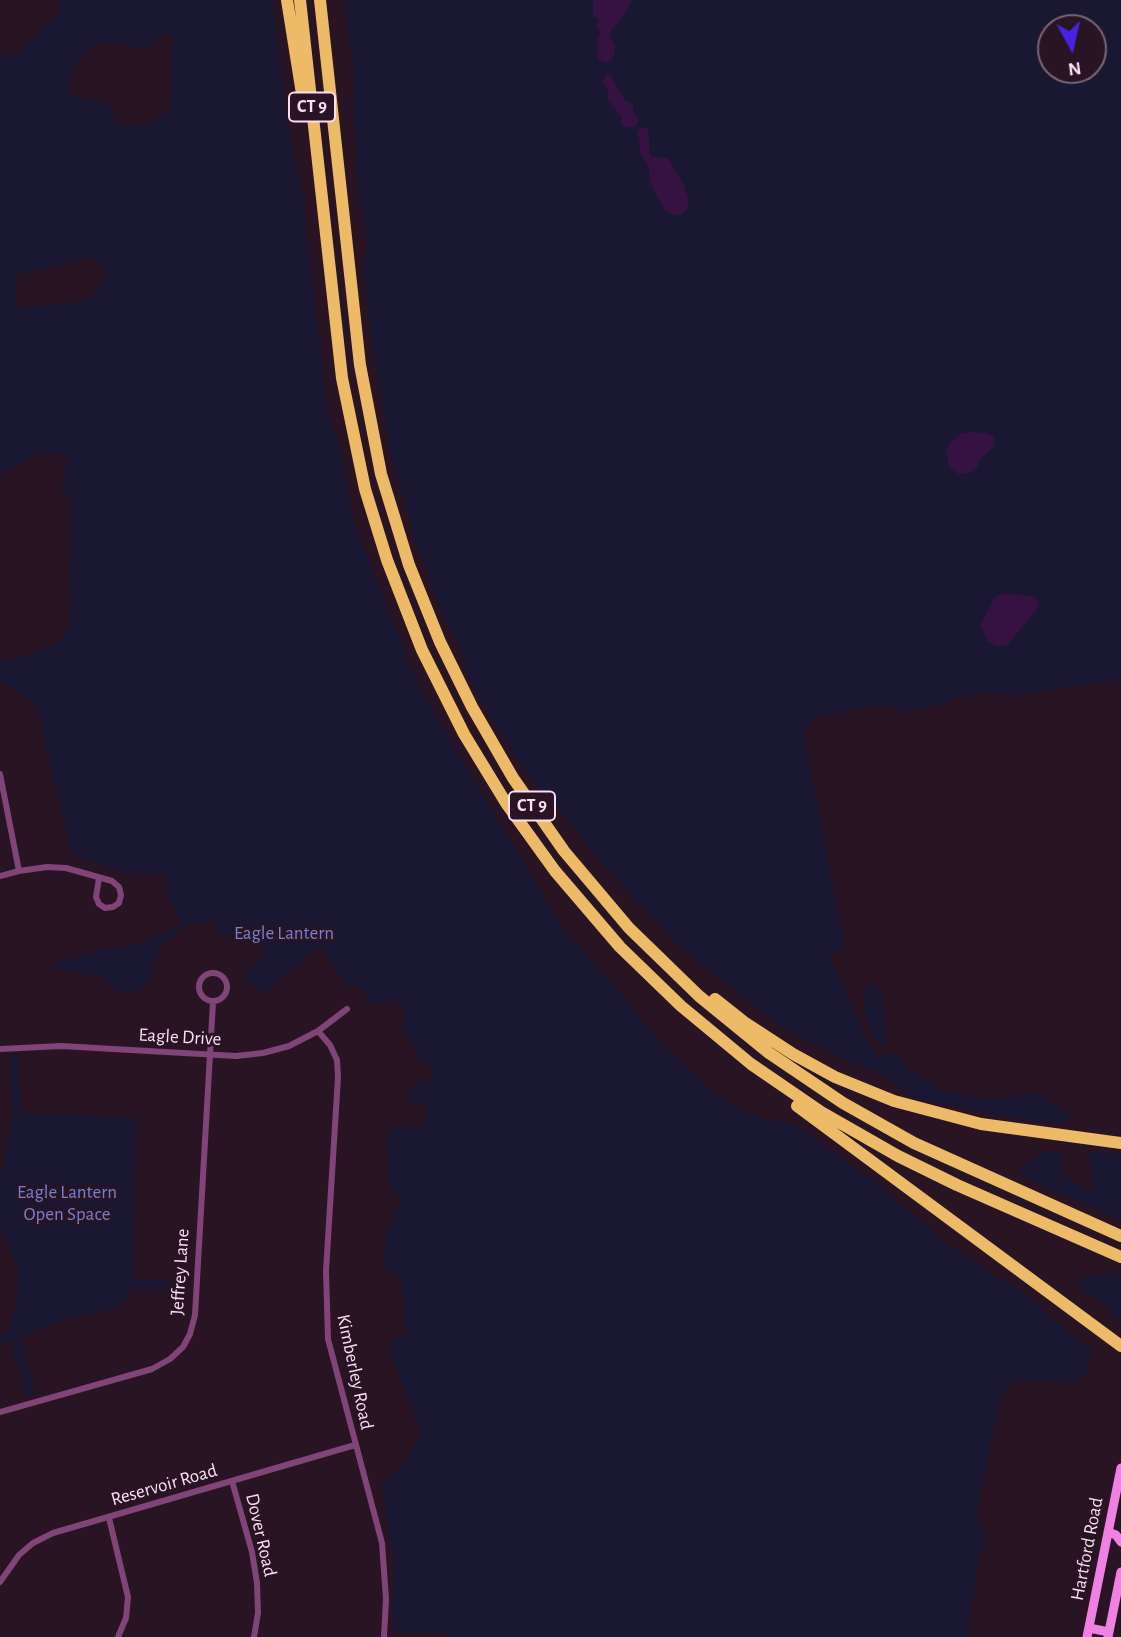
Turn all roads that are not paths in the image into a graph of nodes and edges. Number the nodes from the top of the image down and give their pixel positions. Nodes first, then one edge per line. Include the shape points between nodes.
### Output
1 (287, 0) edge
2 (300, 0) edge
3 (320, 0) edge
4 (324, 214) junction
5 (0, 774) edge
6 (19, 871) junction
7 (0, 876) edge
8 (99, 878) junction
9 (650, 950) junction
10 (213, 1002) junction
11 (346, 1009) dead end
12 (318, 1031) junction
13 (0, 1049) edge
14 (209, 1055) junction
15 (751, 1063) junction
16 (1121, 1143) edge
17 (1121, 1236) edge
18 (1121, 1257) edge
19 (1121, 1346) edge
20 (0, 1412) edge
21 (355, 1445) junction
22 (1121, 1468) edge
23 (232, 1481) junction
24 (109, 1518) junction
25 (1108, 1532) junction
26 (1121, 1542) edge
27 (1121, 1572) edge
28 (0, 1582) edge
29 (1088, 1632) edge
30 (1108, 1634) edge
31 (118, 1637) edge
32 (254, 1637) edge
33 (384, 1637) edge

1 - 4 highway via 312,170
2 - 4 highway, CT 9
3 - 9 highway, CT 9 via 363,384 381,474 405,553 449,661 499,756 564,851
4 - 15 highway, CT 9 via 342,378 359,464 393,578 439,685 496,788 571,891 653,980
5 - 6 street
6 - 7 street
6 - 8 street via 56,868
8 - 8 street via 99,904 113,907 119,903 120,887
9 - 16 highway via 773,1042 870,1092 970,1122
9 - 17 highway, CT 9 via 737,1029 858,1113 948,1160
10 - 10 street, Jeffrey Lane via 222,999 228,986 221,975 212,973 200,980 199,990
10 - 14 street, Jeffrey Lane
11 - 12 street, Eagle Drive
12 - 14 street, Eagle Drive via 263,1053
12 - 21 street, Kimberley Road via 337,1060 338,1077 326,1271 328,1339
13 - 14 street, Eagle Drive via 61,1046
14 - 20 street, Jeffrey Lane via 195,1315 183,1347 152,1369
15 - 18 highway, CT 9 via 821,1112 898,1156
15 - 19 highway via 784,1096
21 - 23 street, Reservoir Road
21 - 33 street, Kimberley Road via 382,1543
22 - 25 main road, Hartford Road
23 - 24 street, Reservoir Road
23 - 32 street, Dover Road via 253,1552 258,1613
24 - 28 street, Reservoir Road via 33,1543
24 - 31 street via 128,1597
25 - 26 main road
25 - 29 main road, Hartford Road
27 - 30 main road, Hartford Road
29 - 30 main road

